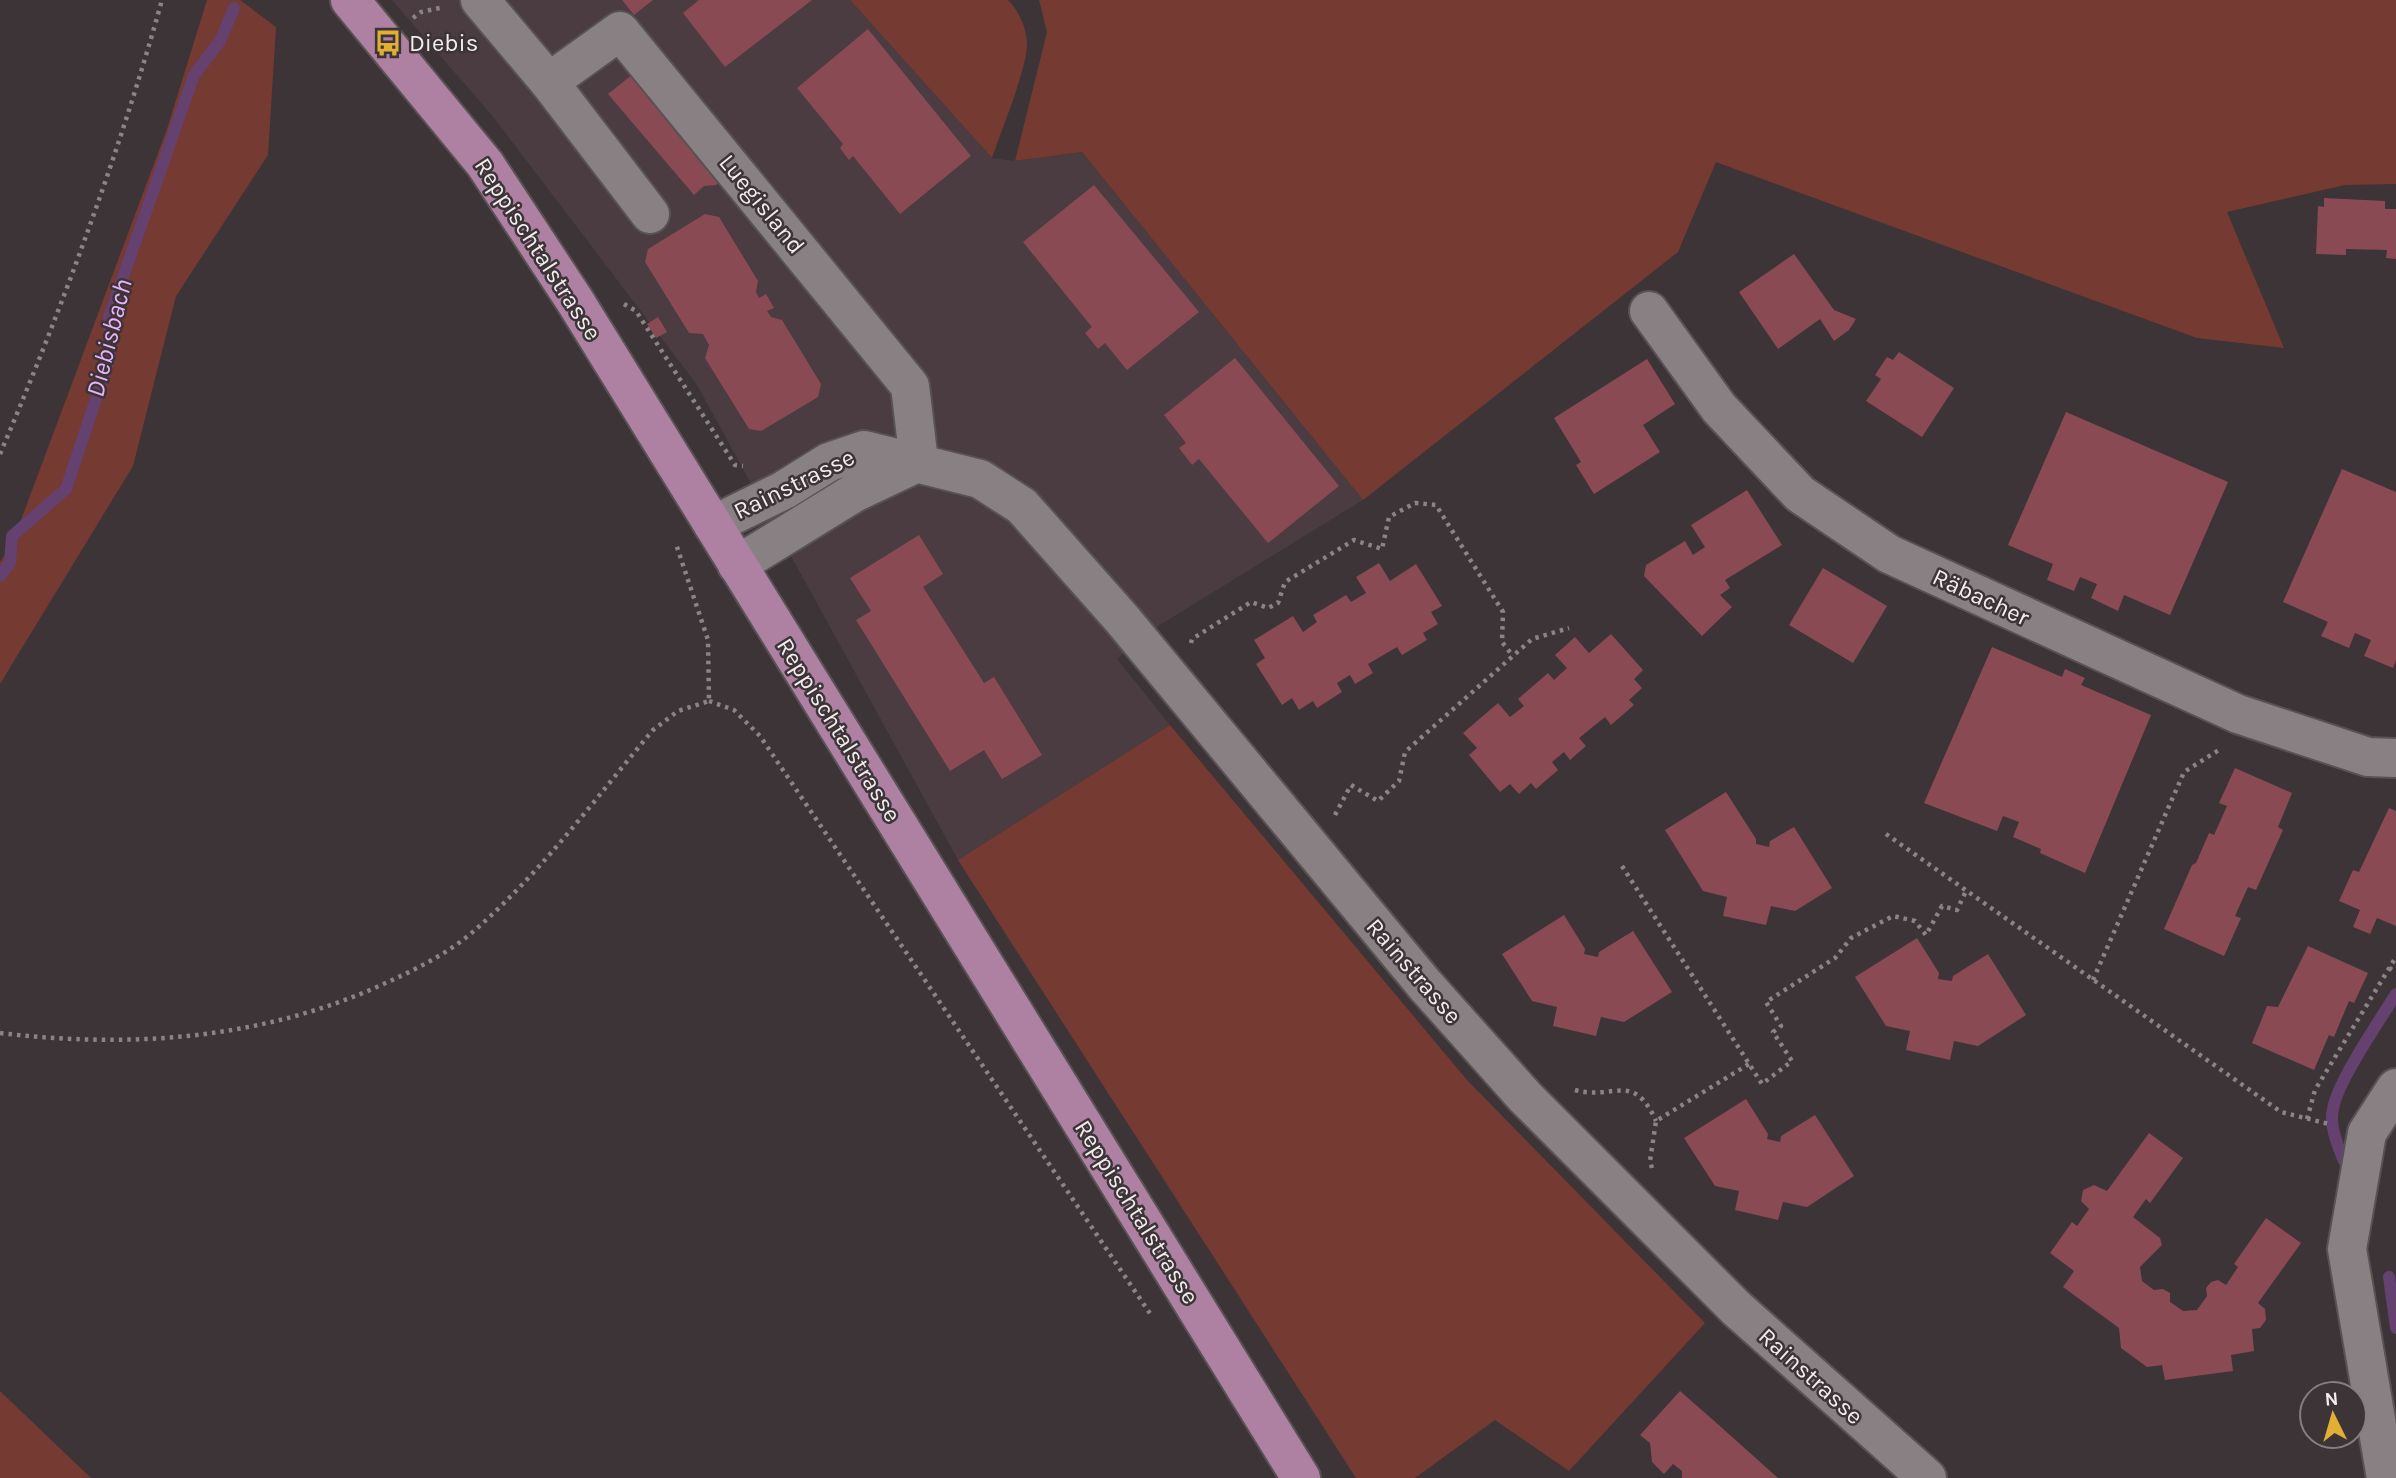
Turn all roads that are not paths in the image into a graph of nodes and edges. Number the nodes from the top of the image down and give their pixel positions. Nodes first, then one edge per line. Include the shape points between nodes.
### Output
1 (350, 0) edge
2 (480, 0) edge
3 (549, 82) junction
4 (650, 215) dead end
5 (1649, 311) dead end
6 (919, 462) junction
7 (713, 525) junction
8 (737, 565) junction
9 (2396, 758) edge
10 (2396, 1088) edge
11 (1301, 1478) edge
12 (1927, 1478) edge
13 (2386, 1478) edge

1 - 7 main road, Reppischtalstrasse via 485,164
2 - 3 street
3 - 4 street
3 - 6 street, Luegisland via 620,31 910,386
5 - 9 street, Räbacher via 1719,408 1800,494 1889,554 2238,714 2368,757
6 - 7 street, Rainstrasse via 864,450 829,462
6 - 8 street, Rainstrasse via 854,493
6 - 12 street, Rainstrasse via 980,479 1022,506 1525,1097 1736,1308
7 - 8 main road, Reppischtalstrasse
8 - 11 main road, Reppischtalstrasse
10 - 13 street via 2367,1133 2347,1249

